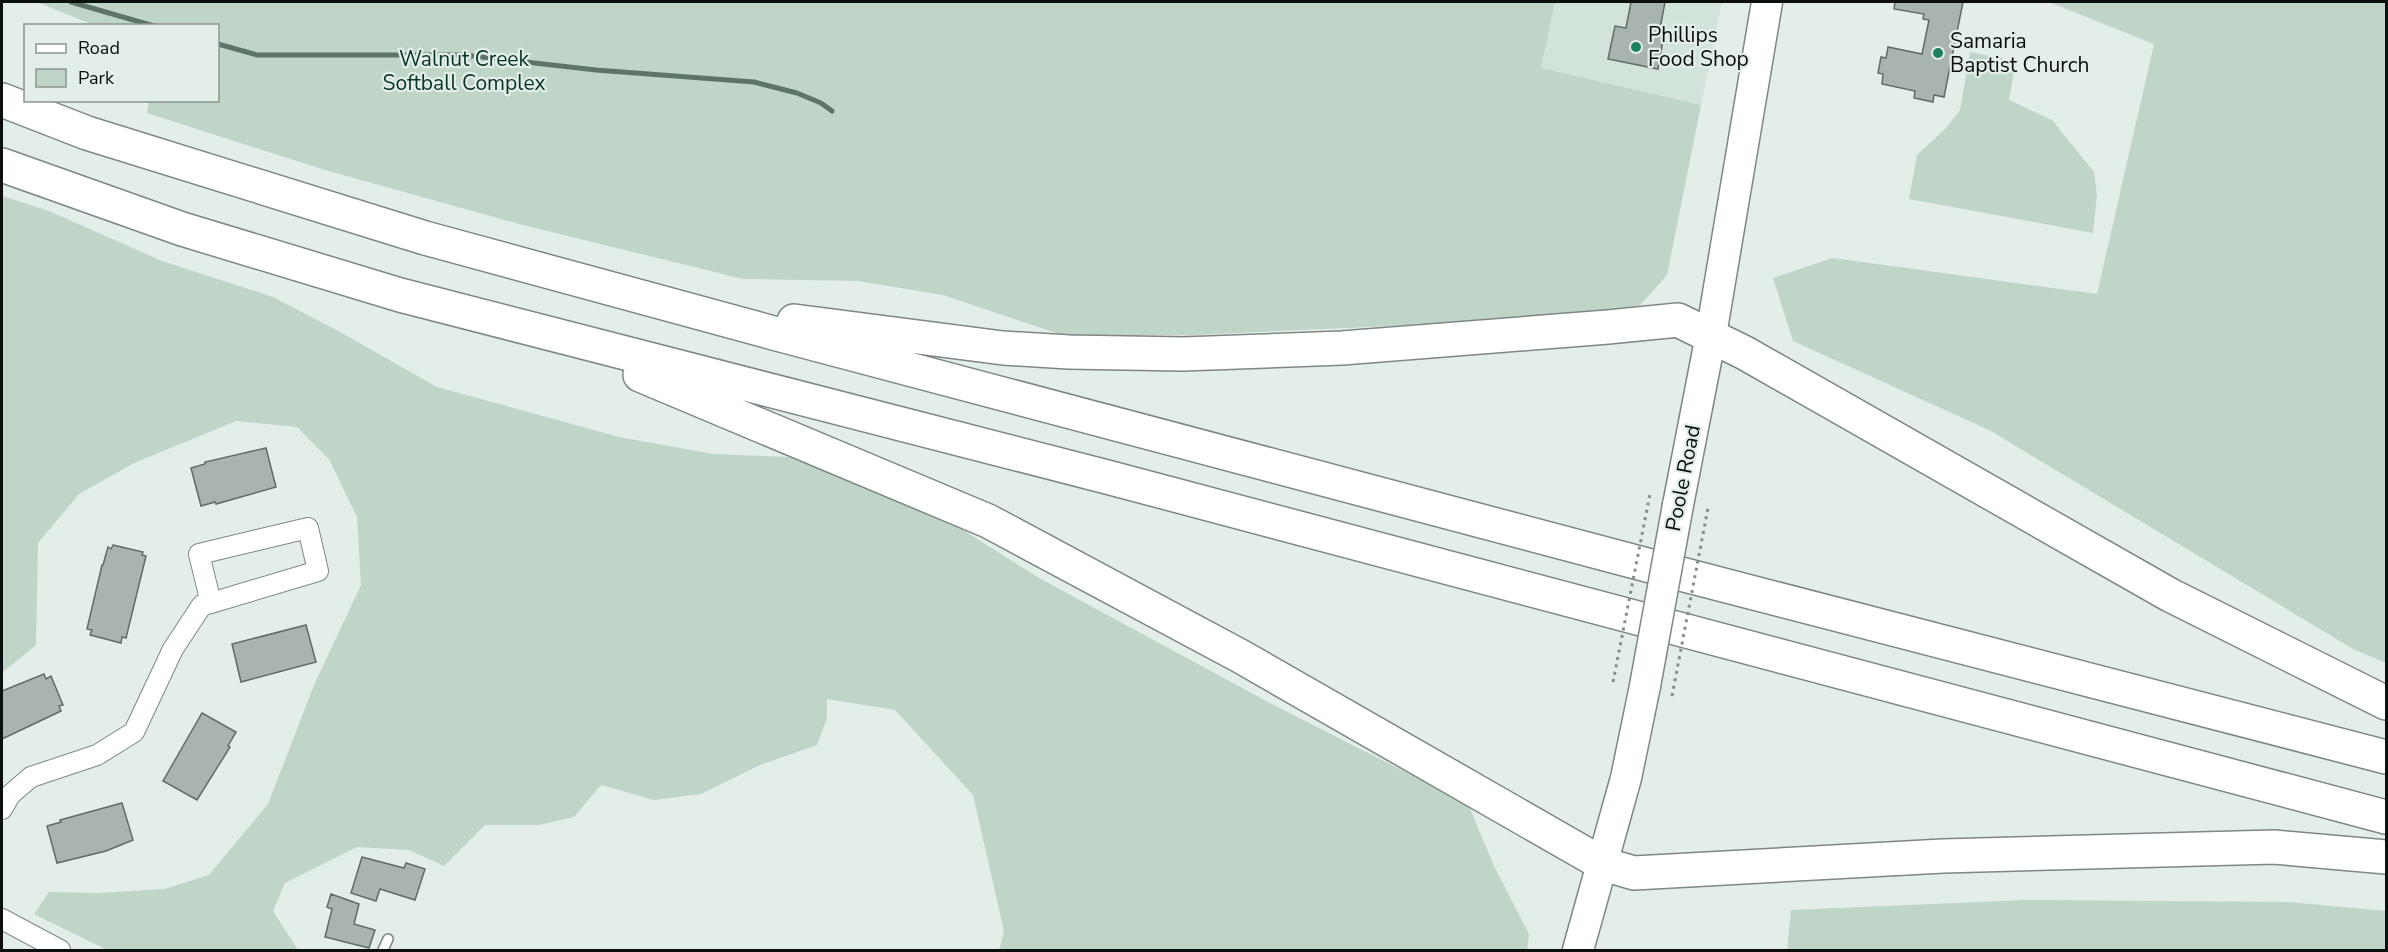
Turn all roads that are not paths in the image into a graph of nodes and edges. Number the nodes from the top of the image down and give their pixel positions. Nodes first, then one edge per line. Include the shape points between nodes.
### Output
1 (1767, 2) edge
2 (2, 100) edge
3 (2, 165) edge
4 (674, 305) junction
5 (540, 333) junction
6 (1711, 335) junction
7 (211, 603) junction
8 (2386, 702) edge
9 (2386, 757) edge
10 (2, 809) edge
11 (2386, 817) edge
12 (2386, 857) edge
13 (1603, 864) junction
14 (2, 920) edge
15 (388, 939) dead end
16 (60, 951) edge
17 (383, 951) edge
18 (1578, 951) edge

1 - 6 main road, Poole Road
2 - 4 highway via 87,133 425,237
3 - 5 highway via 182,229
4 - 6 highway via 1003,348 1069,352 1194,354 1342,348 1678,320
4 - 9 highway via 1677,573
5 - 11 highway via 1107,477
5 - 13 highway via 988,521 1240,656
6 - 8 highway via 2170,595
6 - 13 main road, Poole Road, bridge via 1678,505 1658,691 1626,777
7 - 7 street via 199,554 308,528 318,571
7 - 10 street via 202,605 173,649 134,732 97,756 31,777 10,795
12 - 13 highway via 2274,847 1943,856 1634,873
13 - 18 main road, Poole Road
14 - 16 street
15 - 17 lane

